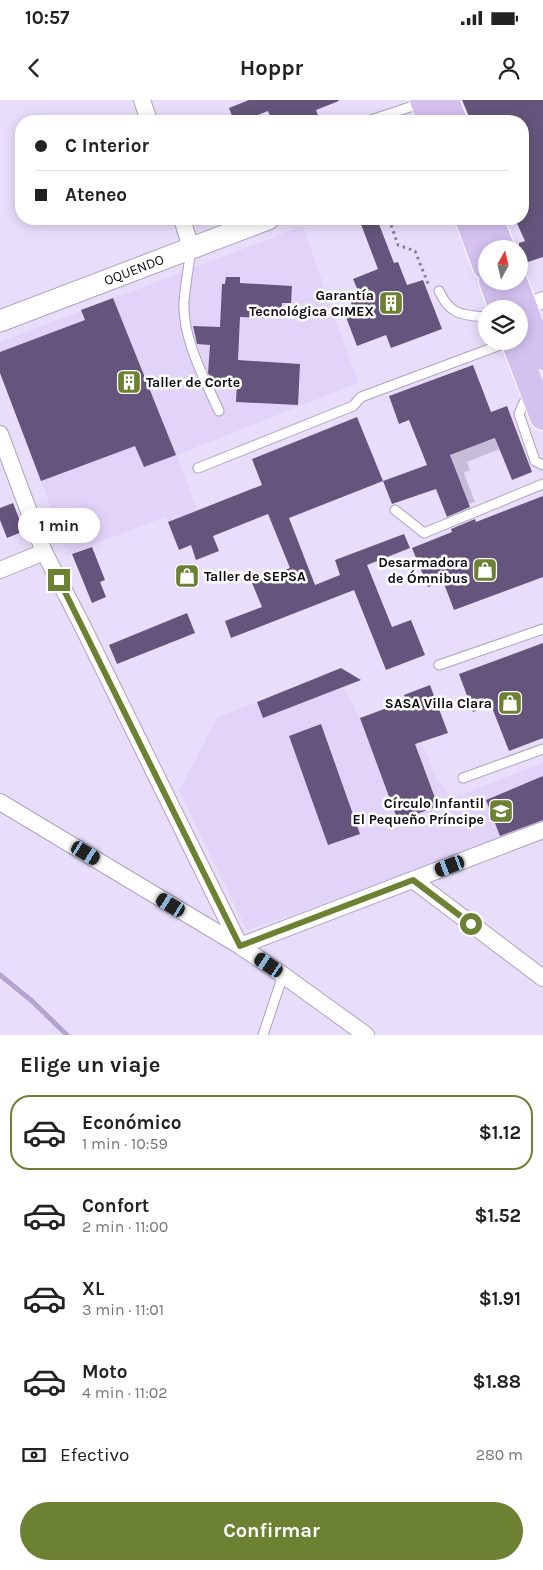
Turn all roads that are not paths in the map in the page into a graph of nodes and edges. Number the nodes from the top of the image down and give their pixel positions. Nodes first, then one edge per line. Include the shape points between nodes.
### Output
1 (142, 100) edge
2 (431, 105) edge
3 (147, 115) edge
4 (392, 115) edge
5 (445, 115) edge
6 (184, 225) edge
7 (252, 225) edge
8 (470, 225) edge
9 (492, 225) edge
10 (498, 240) edge
11 (478, 246) edge
12 (191, 248) junction
13 (502, 290) edge
14 (438, 291) dead end
15 (514, 300) edge
16 (478, 316) edge
17 (0, 321) edge
18 (528, 345) edge
19 (487, 350) edge
20 (522, 350) edge
21 (543, 357) edge
22 (531, 386) junction
23 (219, 411) dead end
24 (543, 417) edge
25 (0, 434) edge
26 (543, 465) edge
27 (198, 468) dead end
28 (543, 484) edge
29 (395, 510) dead end
30 (44, 552) junction
31 (0, 570) edge
32 (543, 629) edge
33 (439, 664) dead end
34 (543, 750) edge
35 (463, 778) dead end
36 (0, 802) edge
37 (543, 830) edge
38 (413, 880) junction
39 (240, 946) junction
40 (283, 975) junction
41 (543, 978) edge
42 (263, 1035) edge
43 (366, 1035) edge

1 - 3 street
2 - 4 lane
2 - 5 main road
6 - 12 street
7 - 12 street, OQUENDO
8 - 11 main road
9 - 10 main road
12 - 17 street, OQUENDO
12 - 23 lane via 185,320 193,353
13 - 15 main road
14 - 16 lane via 452,310
18 - 21 main road
19 - 27 lane via 361,397 352,406
20 - 22 main road
22 - 24 main road
22 - 26 lane via 519,414 535,461
25 - 30 street
28 - 29 lane via 424,533
30 - 31 street
30 - 39 street
32 - 33 lane
34 - 35 lane
36 - 39 street
37 - 38 street
38 - 39 street
38 - 41 street
39 - 40 street
40 - 42 lane
40 - 43 street

